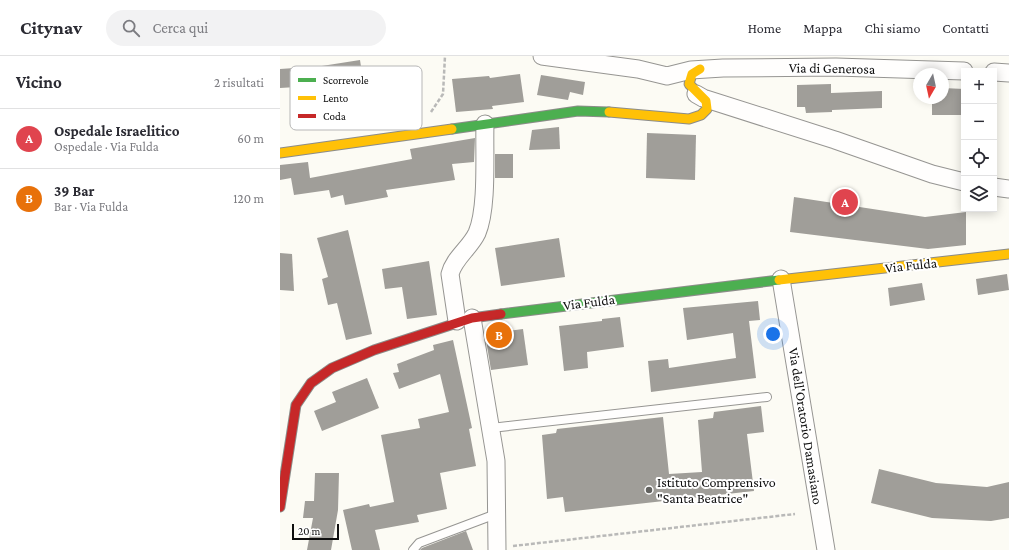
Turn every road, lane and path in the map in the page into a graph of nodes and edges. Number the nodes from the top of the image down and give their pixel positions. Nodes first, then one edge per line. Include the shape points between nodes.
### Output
1 (444, 56) edge
2 (542, 56) edge
3 (700, 69) junction
4 (961, 71) edge
5 (997, 72) edge
6 (1009, 73) edge
7 (667, 76) junction
8 (703, 98) junction
9 (428, 116) dead end
10 (485, 124) junction
11 (280, 153) edge
12 (961, 181) edge
13 (997, 187) edge
14 (1009, 189) edge
15 (1009, 254) edge
16 (781, 279) junction
17 (465, 320) junction
18 (767, 397) dead end
19 (491, 428) junction
20 (280, 507) edge
21 (496, 514) junction
22 (795, 514) dead end
23 (503, 548) edge
24 (413, 550) edge
25 (826, 550) edge

1 - 9 path via 443,94
2 - 7 street, Via di Generosa via 638,69
3 - 4 street, Via di Generosa via 836,67
3 - 7 street, Via di Generosa
3 - 8 street via 692,74 689,81 692,88
5 - 6 street
7 - 8 street
8 - 10 street via 707,104 705,112 689,119 578,111
8 - 12 street via 932,174
10 - 11 street
10 - 17 street via 483,212 476,234 452,266 450,274
13 - 14 street
15 - 16 street, Via Fulda
16 - 17 street, Via Fulda
16 - 25 street, Via dell'Oratorio Damasiano
17 - 19 street
17 - 20 street, Via Fulda via 374,350 332,368 311,383 296,406
18 - 19 lane
19 - 21 street via 496,461
21 - 23 street
21 - 24 lane via 419,543
22 - 23 path

